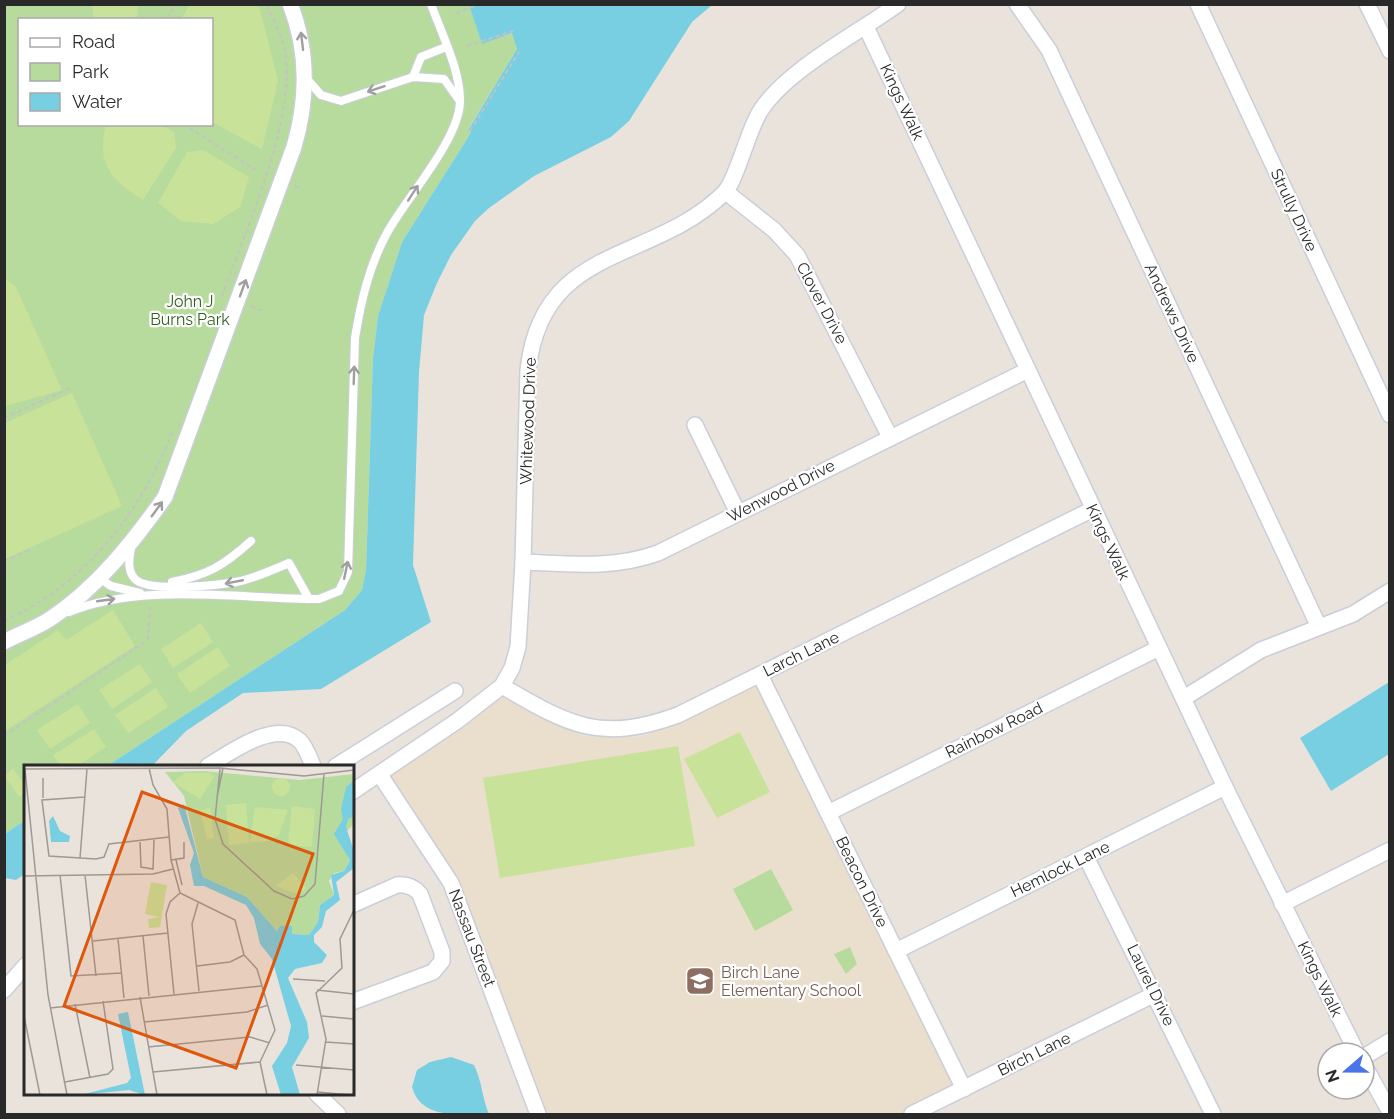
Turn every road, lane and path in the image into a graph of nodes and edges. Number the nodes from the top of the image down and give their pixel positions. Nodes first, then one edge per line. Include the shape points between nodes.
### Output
1 (166, 4) edge
2 (266, 4) edge
3 (290, 4) edge
4 (431, 4) edge
5 (481, 4) edge
6 (898, 4) edge
7 (1017, 4) edge
8 (1198, 4) edge
9 (1367, 4) edge
10 (456, 13) dead end
11 (167, 18) edge
12 (866, 27) junction
13 (513, 31) dead end
14 (467, 46) dead end
15 (446, 47) junction
16 (1389, 51) edge
17 (519, 52) dead end
18 (413, 77) junction
19 (306, 78) junction
20 (460, 104) junction
21 (186, 126) edge
22 (470, 130) dead end
23 (256, 170) dead end
24 (726, 192) junction
25 (245, 304) dead end
26 (219, 306) dead end
27 (264, 312) dead end
28 (1028, 370) junction
29 (70, 388) dead end
30 (1389, 415) edge
31 (4, 418) edge
32 (695, 425) dead end
33 (174, 427) dead end
34 (890, 437) junction
35 (1093, 509) junction
36 (738, 513) junction
37 (251, 541) dead end
38 (132, 544) junction
39 (28, 550) dead end
40 (4, 561) edge
41 (523, 562) junction
42 (99, 578) junction
43 (1389, 591) edge
44 (147, 592) junction
45 (309, 599) junction
46 (51, 619) junction
47 (4, 621) edge
48 (1319, 627) junction
49 (4, 642) edge
50 (1159, 648) junction
51 (760, 675) junction
52 (502, 686) junction
53 (455, 691) dead end
54 (1184, 698) junction
55 (4, 736) edge
56 (210, 765) edge
57 (312, 765) edge
58 (338, 765) edge
59 (380, 775) junction
60 (1225, 788) junction
61 (354, 791) edge
62 (828, 813) junction
63 (1389, 850) edge
64 (1086, 856) junction
65 (354, 904) edge
66 (1282, 904) junction
67 (896, 951) junction
68 (24, 967) edge
69 (4, 990) edge
70 (1155, 994) junction
71 (354, 1001) edge
72 (1352, 1041) edge
73 (1389, 1041) edge
74 (1376, 1049) edge
75 (1376, 1088) edge
76 (964, 1089) junction
77 (318, 1095) edge
78 (1389, 1112) edge
79 (338, 1114) edge
80 (538, 1114) edge
81 (912, 1114) edge
82 (1213, 1114) edge

1 - 11 path via 173,9
2 - 26 path via 285,52 281,129
19 -> 3 street via 301,32
4 - 15 lane
5 - 10 path
6 - 12 street
7 - 48 street, Andrews Drive via 1049,50
8 - 30 street, Strully Drive
9 - 16 street
12 - 24 street via 769,98 756,119
12 - 28 street, Kings Walk
13 - 14 path
15 - 18 lane via 420,57
15 - 20 lane via 460,83
17 - 22 path
18 -> 19 lane via 341,101 321,95
18 - 20 lane via 444,79
38 -> 19 street via 169,487 294,147 303,118
45 -> 20 lane via 339,591 348,572 356,338 371,268 387,232 453,131
21 - 23 path
24 - 34 street, Clover Drive via 774,230 797,255
24 - 41 street, Whitewood Drive via 675,227 583,272 558,292 541,315 528,370
25 - 27 path
28 - 34 street, Wenwood Drive
28 - 35 street, Kings Walk
29 - 31 path
32 - 36 street
33 - 47 path via 160,464 134,509 105,545 48,598
34 - 36 street, Wenwood Drive
35 - 50 street, Kings Walk
35 - 51 street, Larch Lane
36 - 41 street, Wenwood Drive via 633,562
37 - 44 lane via 215,570
38 - 42 street
38 - 44 lane via 130,570
39 - 40 path
41 - 52 street, Whitewood Drive via 518,647
42 - 44 lane via 111,586
42 - 46 street
43 - 48 street via 1353,614
44 - 45 lane
45 -> 44 lane via 289,563 218,585
46 -> 44 lane via 94,602
44 - 55 path via 148,640
46 - 49 street
48 - 54 street via 1261,651
50 - 54 street, Kings Walk
50 - 62 street, Rainbow Road
51 - 52 street, Larch Lane via 678,715 628,730 577,725
51 - 62 street, Beacon Drive
52 - 59 street, Whitewood Drive
53 - 58 street
54 - 60 street, Kings Walk
56 - 57 street via 249,740 275,734 300,741
59 - 61 street, Whitewood Drive
59 - 80 street, Nassau Street via 451,883
60 - 64 street, Hemlock Lane
60 - 66 street, Kings Walk
62 - 67 street, Beacon Drive
63 - 66 street
64 - 67 street, Hemlock Lane
64 - 70 street, Laurel Drive
65 - 71 street via 397,885 416,889 442,952 442,961 433,972
66 - 72 street, Kings Walk
67 - 76 street, Beacon Drive
68 - 69 street
70 - 76 street, Birch Lane
70 - 82 street, Laurel Drive
73 - 74 street
75 - 78 street
76 - 81 street, Birch Lane
77 - 79 street

